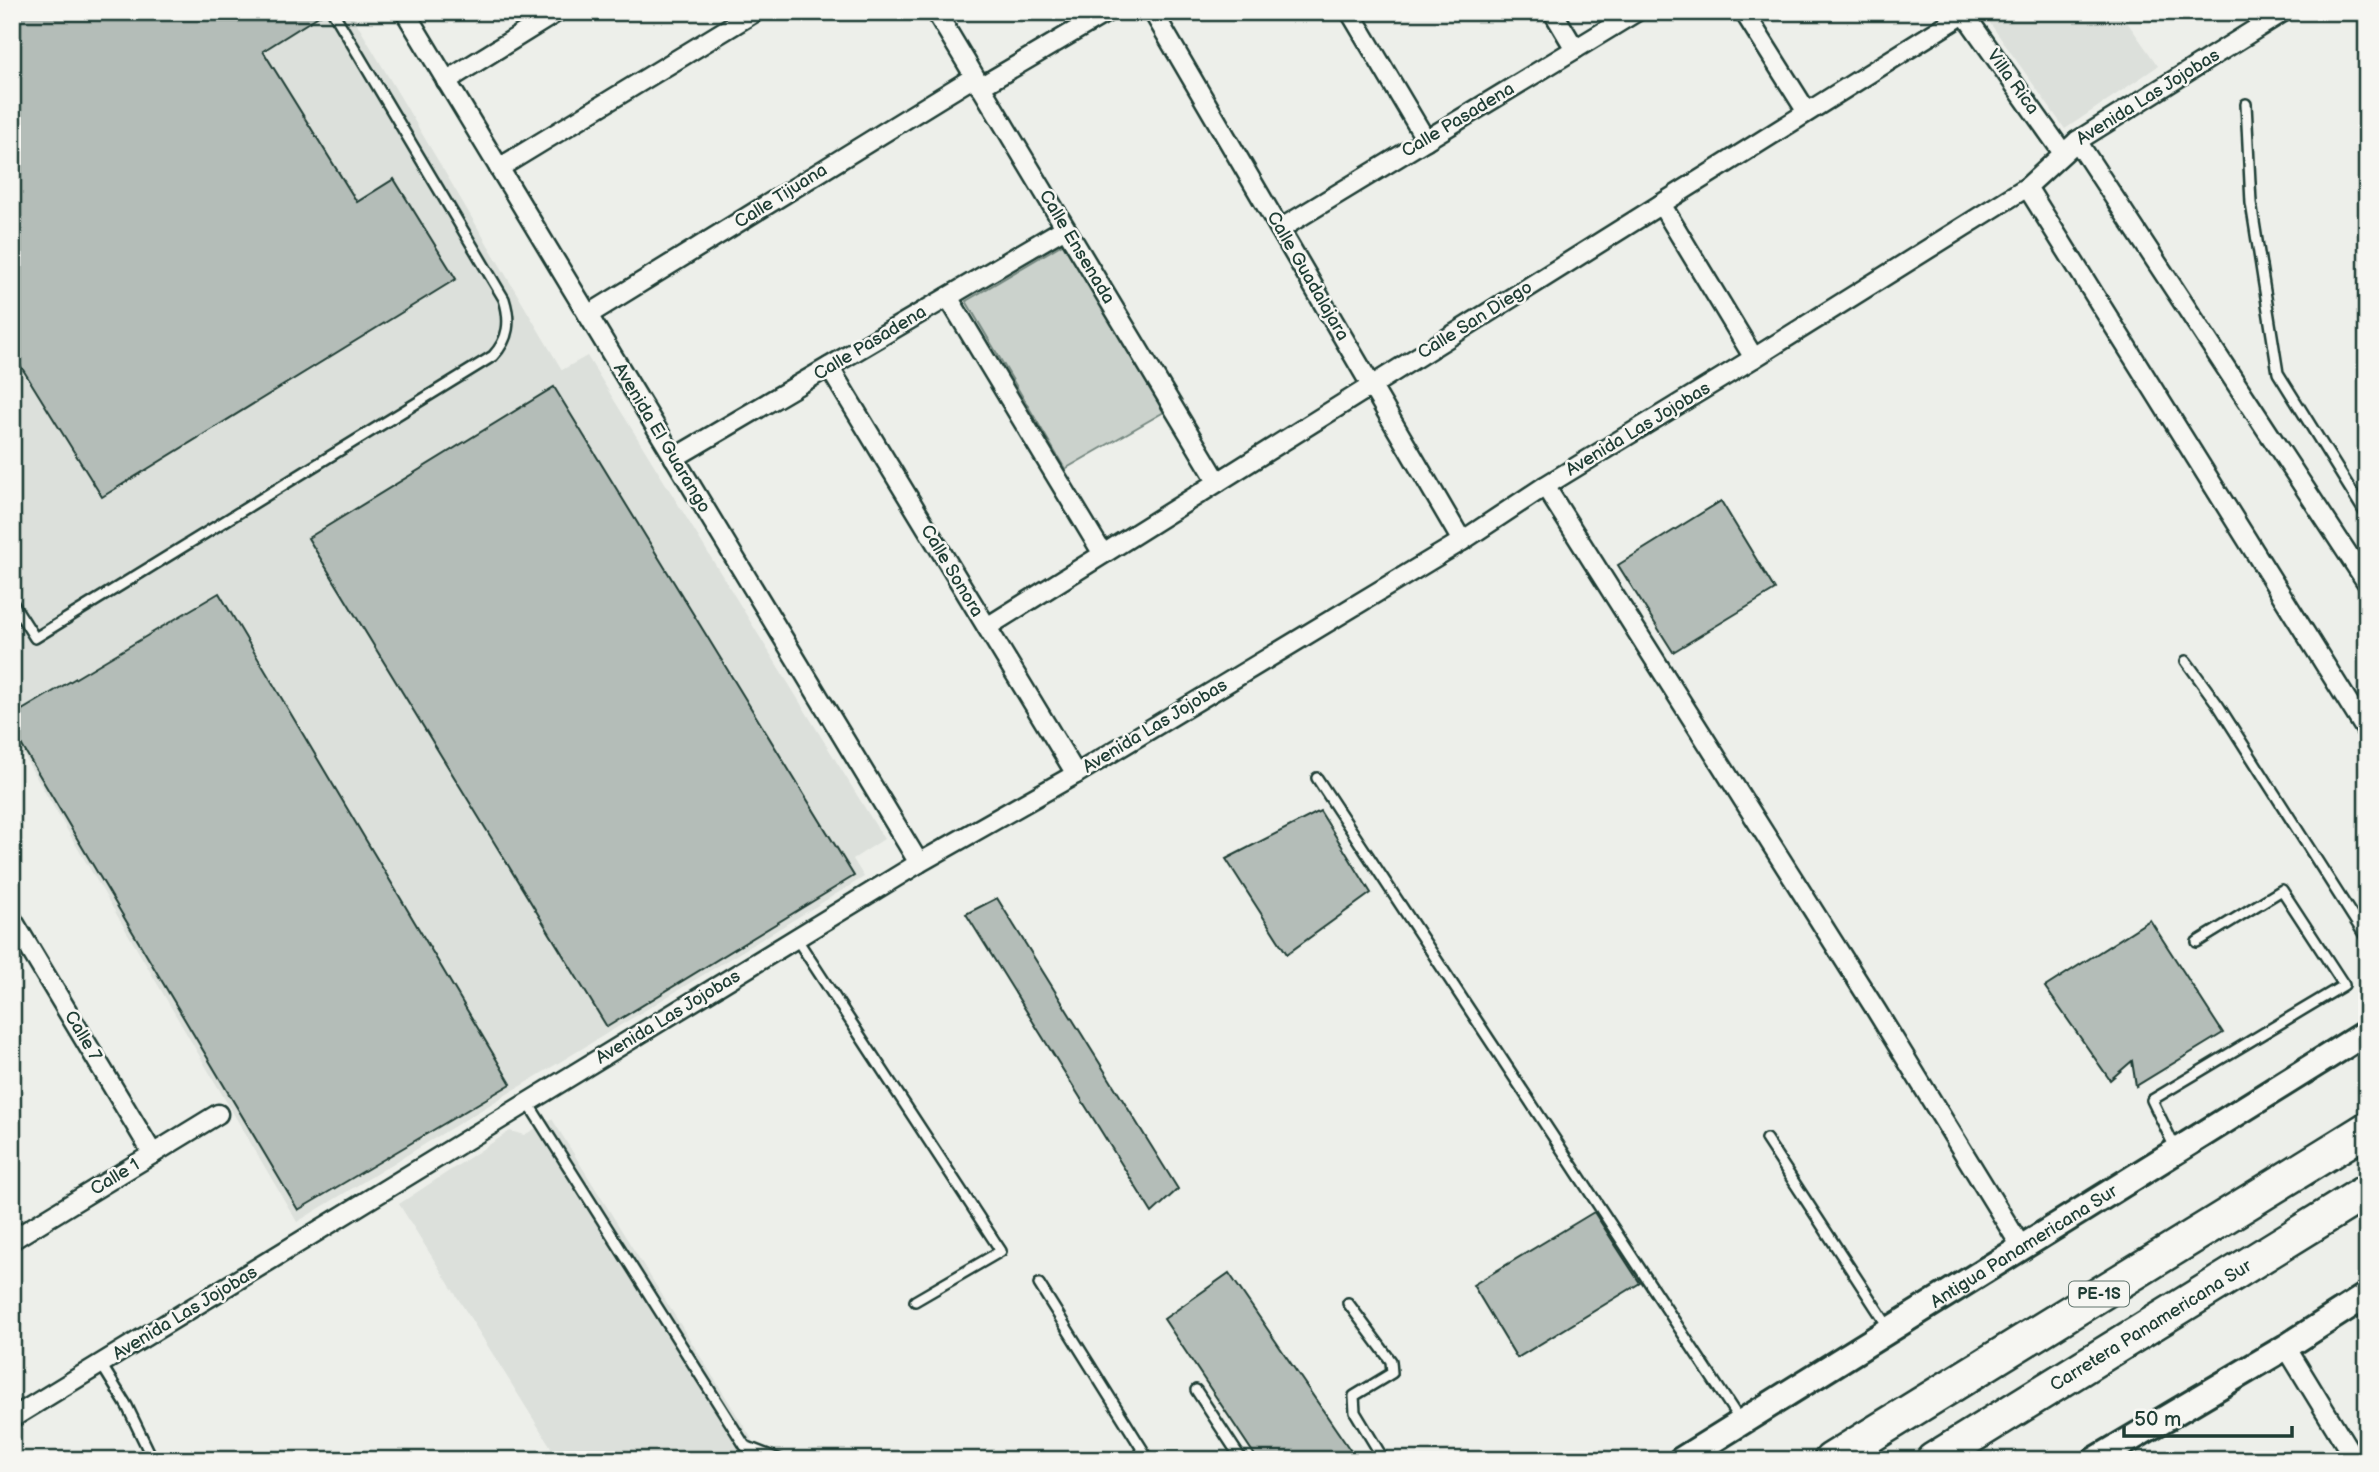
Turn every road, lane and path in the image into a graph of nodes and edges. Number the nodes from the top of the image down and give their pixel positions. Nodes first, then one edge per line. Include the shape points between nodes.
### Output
1 (333, 12) edge
2 (405, 12) edge
3 (557, 12) edge
4 (755, 12) edge
5 (936, 12) edge
6 (1107, 12) edge
7 (1153, 12) edge
8 (1350, 12) edge
9 (1553, 12) edge
10 (1636, 12) edge
11 (1744, 12) edge
12 (2283, 12) edge
13 (1963, 13) edge
14 (1575, 49) junction
15 (446, 81) junction
16 (977, 82) junction
17 (2246, 104) dead end
18 (1807, 113) junction
19 (1426, 140) junction
20 (2077, 141) junction
21 (2063, 153) junction
22 (499, 168) junction
23 (2027, 187) junction
24 (1661, 204) junction
25 (1065, 228) junction
26 (1280, 229) junction
27 (948, 297) junction
28 (588, 315) junction
29 (1754, 358) junction
30 (829, 367) junction
31 (1371, 385) junction
32 (674, 458) junction
33 (1218, 482) junction
34 (1545, 486) junction
35 (2367, 516) edge
36 (1462, 541) junction
37 (1102, 554) junction
38 (2367, 583) edge
39 (12, 602) edge
40 (987, 627) junction
41 (2186, 661) dead end
42 (2367, 732) edge
43 (1076, 774) junction
44 (1317, 778) dead end
45 (919, 863) junction
46 (12, 919) edge
47 (796, 938) junction
48 (2367, 939) edge
49 (2197, 942) dead end
50 (2367, 1032) edge
51 (528, 1102) junction
52 (218, 1114) dead end
53 (2367, 1129) edge
54 (1766, 1139) dead end
55 (2177, 1151) junction
56 (153, 1154) junction
57 (2367, 1191) edge
58 (12, 1240) edge
59 (2022, 1248) junction
60 (1039, 1284) dead end
61 (2367, 1295) edge
62 (915, 1301) dead end
63 (1348, 1303) dead end
64 (1890, 1330) junction
65 (2286, 1347) junction
66 (101, 1364) junction
67 (1196, 1390) dead end
68 (15, 1410) edge
69 (1742, 1423) junction
70 (153, 1460) edge
71 (781, 1460) edge
72 (1149, 1460) edge
73 (1242, 1460) edge
74 (1384, 1460) edge
75 (1681, 1460) edge
76 (1831, 1460) edge
77 (1933, 1460) edge
78 (2095, 1460) edge
79 (2355, 1460) edge

1 - 39 lane via 504,299 509,321 502,346 493,356 35,638
2 - 15 street, Avenida El Guarango
3 - 15 street
4 - 22 street
5 - 16 street, Calle Ensenada
6 - 16 street, Calle Tijuana
7 - 26 street, Calle Guadalajara
8 - 19 street
9 - 14 street
10 - 14 street, Calle Pasadena
11 - 18 street
12 - 20 street, Avenida Las Jojobas
13 - 18 street, Calle San Diego
13 - 21 street, Villa Rica
14 - 19 street, Calle Pasadena
15 - 22 street, Avenida El Guarango
16 - 25 street, Calle Ensenada
16 - 28 street, Calle Tijuana
17 - 35 lane via 2251,204 2278,373
18 - 24 street, Calle San Diego
19 - 26 street, Calle Pasadena
20 - 21 street, Avenida Las Jojobas
20 - 38 street
21 - 23 street, Avenida Las Jojobas
22 - 28 street, Avenida El Guarango
23 - 29 street, Avenida Las Jojobas
23 - 42 street
24 - 29 street
24 - 31 street, Calle San Diego
25 - 27 street, Calle Pasadena
25 - 33 street, Calle Ensenada
26 - 31 street, Calle Guadalajara
27 - 30 street, Calle Pasadena
27 - 37 street
28 - 32 street, Avenida El Guarango
29 - 34 street, Avenida Las Jojobas
30 - 32 street, Calle Pasadena
30 - 40 street, Calle Sonora
31 - 33 street, Calle San Diego
31 - 36 street, Calle Guadalajara
32 - 45 street, Avenida El Guarango
33 - 37 street, Calle San Diego
34 - 36 street, Avenida Las Jojobas
34 - 59 street
36 - 43 street, Avenida Las Jojobas
37 - 40 street, Calle San Diego
40 - 43 street, Calle Sonora
41 - 48 lane
43 - 45 street, Avenida Las Jojobas
44 - 69 lane
45 - 47 street, Avenida Las Jojobas
46 - 56 street, Calle 7
47 - 51 street, Avenida Las Jojobas
47 - 62 lane via 1001,1251
49 - 55 lane via 2282,890 2344,985 2152,1100
50 - 55 main road, Antigua Panamericana Sur
51 - 66 street, Avenida Las Jojobas
51 - 71 lane via 745,1446
52 - 56 street, Calle 1
53 - 76 highway, PE-1S
54 - 64 lane
55 - 59 main road, Antigua Panamericana Sur
56 - 58 street, Calle 1
57 - 77 highway, Carretera Panamericana Sur
59 - 64 main road, Antigua Panamericana Sur
60 - 72 lane
61 - 65 main road
63 - 74 lane via 1391,1361 1392,1373 1354,1396 1355,1412
64 - 69 main road, Antigua Panamericana Sur
65 - 78 main road
65 - 79 street
66 - 68 street, Avenida Las Jojobas
66 - 70 lane
67 - 73 lane
69 - 75 main road, Antigua Panamericana Sur

